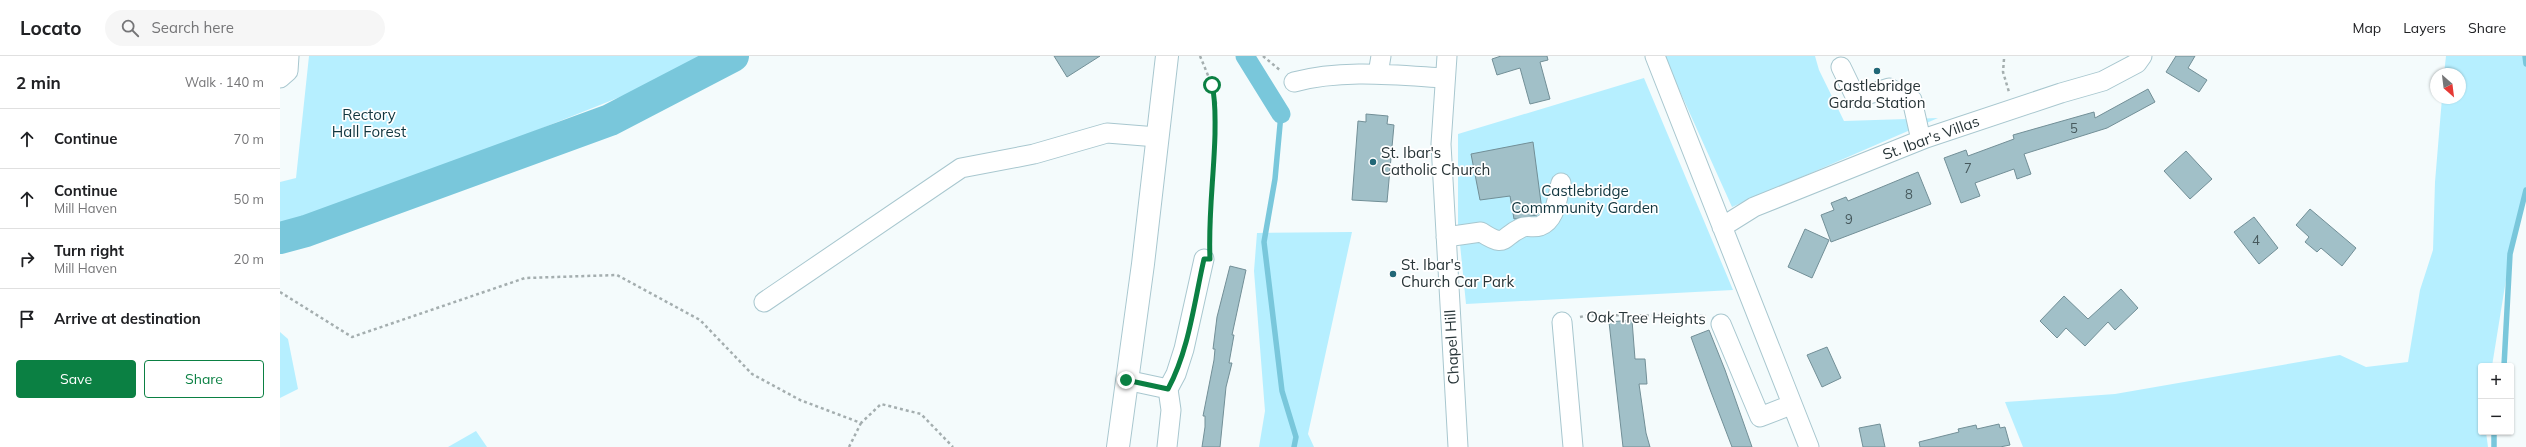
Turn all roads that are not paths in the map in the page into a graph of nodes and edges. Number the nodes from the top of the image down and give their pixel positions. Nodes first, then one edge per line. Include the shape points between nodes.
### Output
1 (289, 56) edge
2 (1167, 56) edge
3 (1381, 56) edge
4 (1447, 56) edge
5 (1655, 56) edge
6 (2142, 56) edge
7 (1841, 67) dead end
8 (1378, 74) junction
9 (280, 78) edge
10 (1444, 78) junction
11 (1294, 82) road end
12 (1157, 137) junction
13 (1921, 140) junction
14 (1561, 183) dead end
15 (1722, 227) junction
16 (1446, 237) junction
17 (1204, 259) road end
18 (764, 302) dead end
19 (1562, 322) road end
20 (1721, 324) road end
21 (1126, 380) junction
22 (1168, 389) junction
23 (1791, 405) junction
24 (1118, 447) edge
25 (1167, 447) edge
26 (1458, 447) edge
27 (1574, 447) edge
28 (1809, 447) edge

1 - 9 street via 288,71
2 - 12 main road
3 - 8 street
4 - 10 street, Chapel Hill
5 - 15 street
6 - 13 street, St. Ibar's Villas via 2137,63 2102,81
7 - 13 street via 1856,98 1888,88 1912,100
8 - 10 street
8 - 11 street via 1317,76
10 - 16 street, Chapel Hill via 1441,144
12 - 18 street via 1107,133 1034,154 961,168
12 - 21 main road via 1143,264
13 - 15 street, St. Ibar's Villas via 1754,207
14 - 16 street via 1553,214 1540,226 1521,228 1507,239 1494,240 1481,232
15 - 23 street
16 - 26 street, Chapel Hill
17 - 22 street via 1184,349
19 - 27 street
20 - 23 street, Oak Tree Heights via 1760,417
21 - 22 street
21 - 24 main road
22 - 25 street via 1171,410
23 - 28 street

